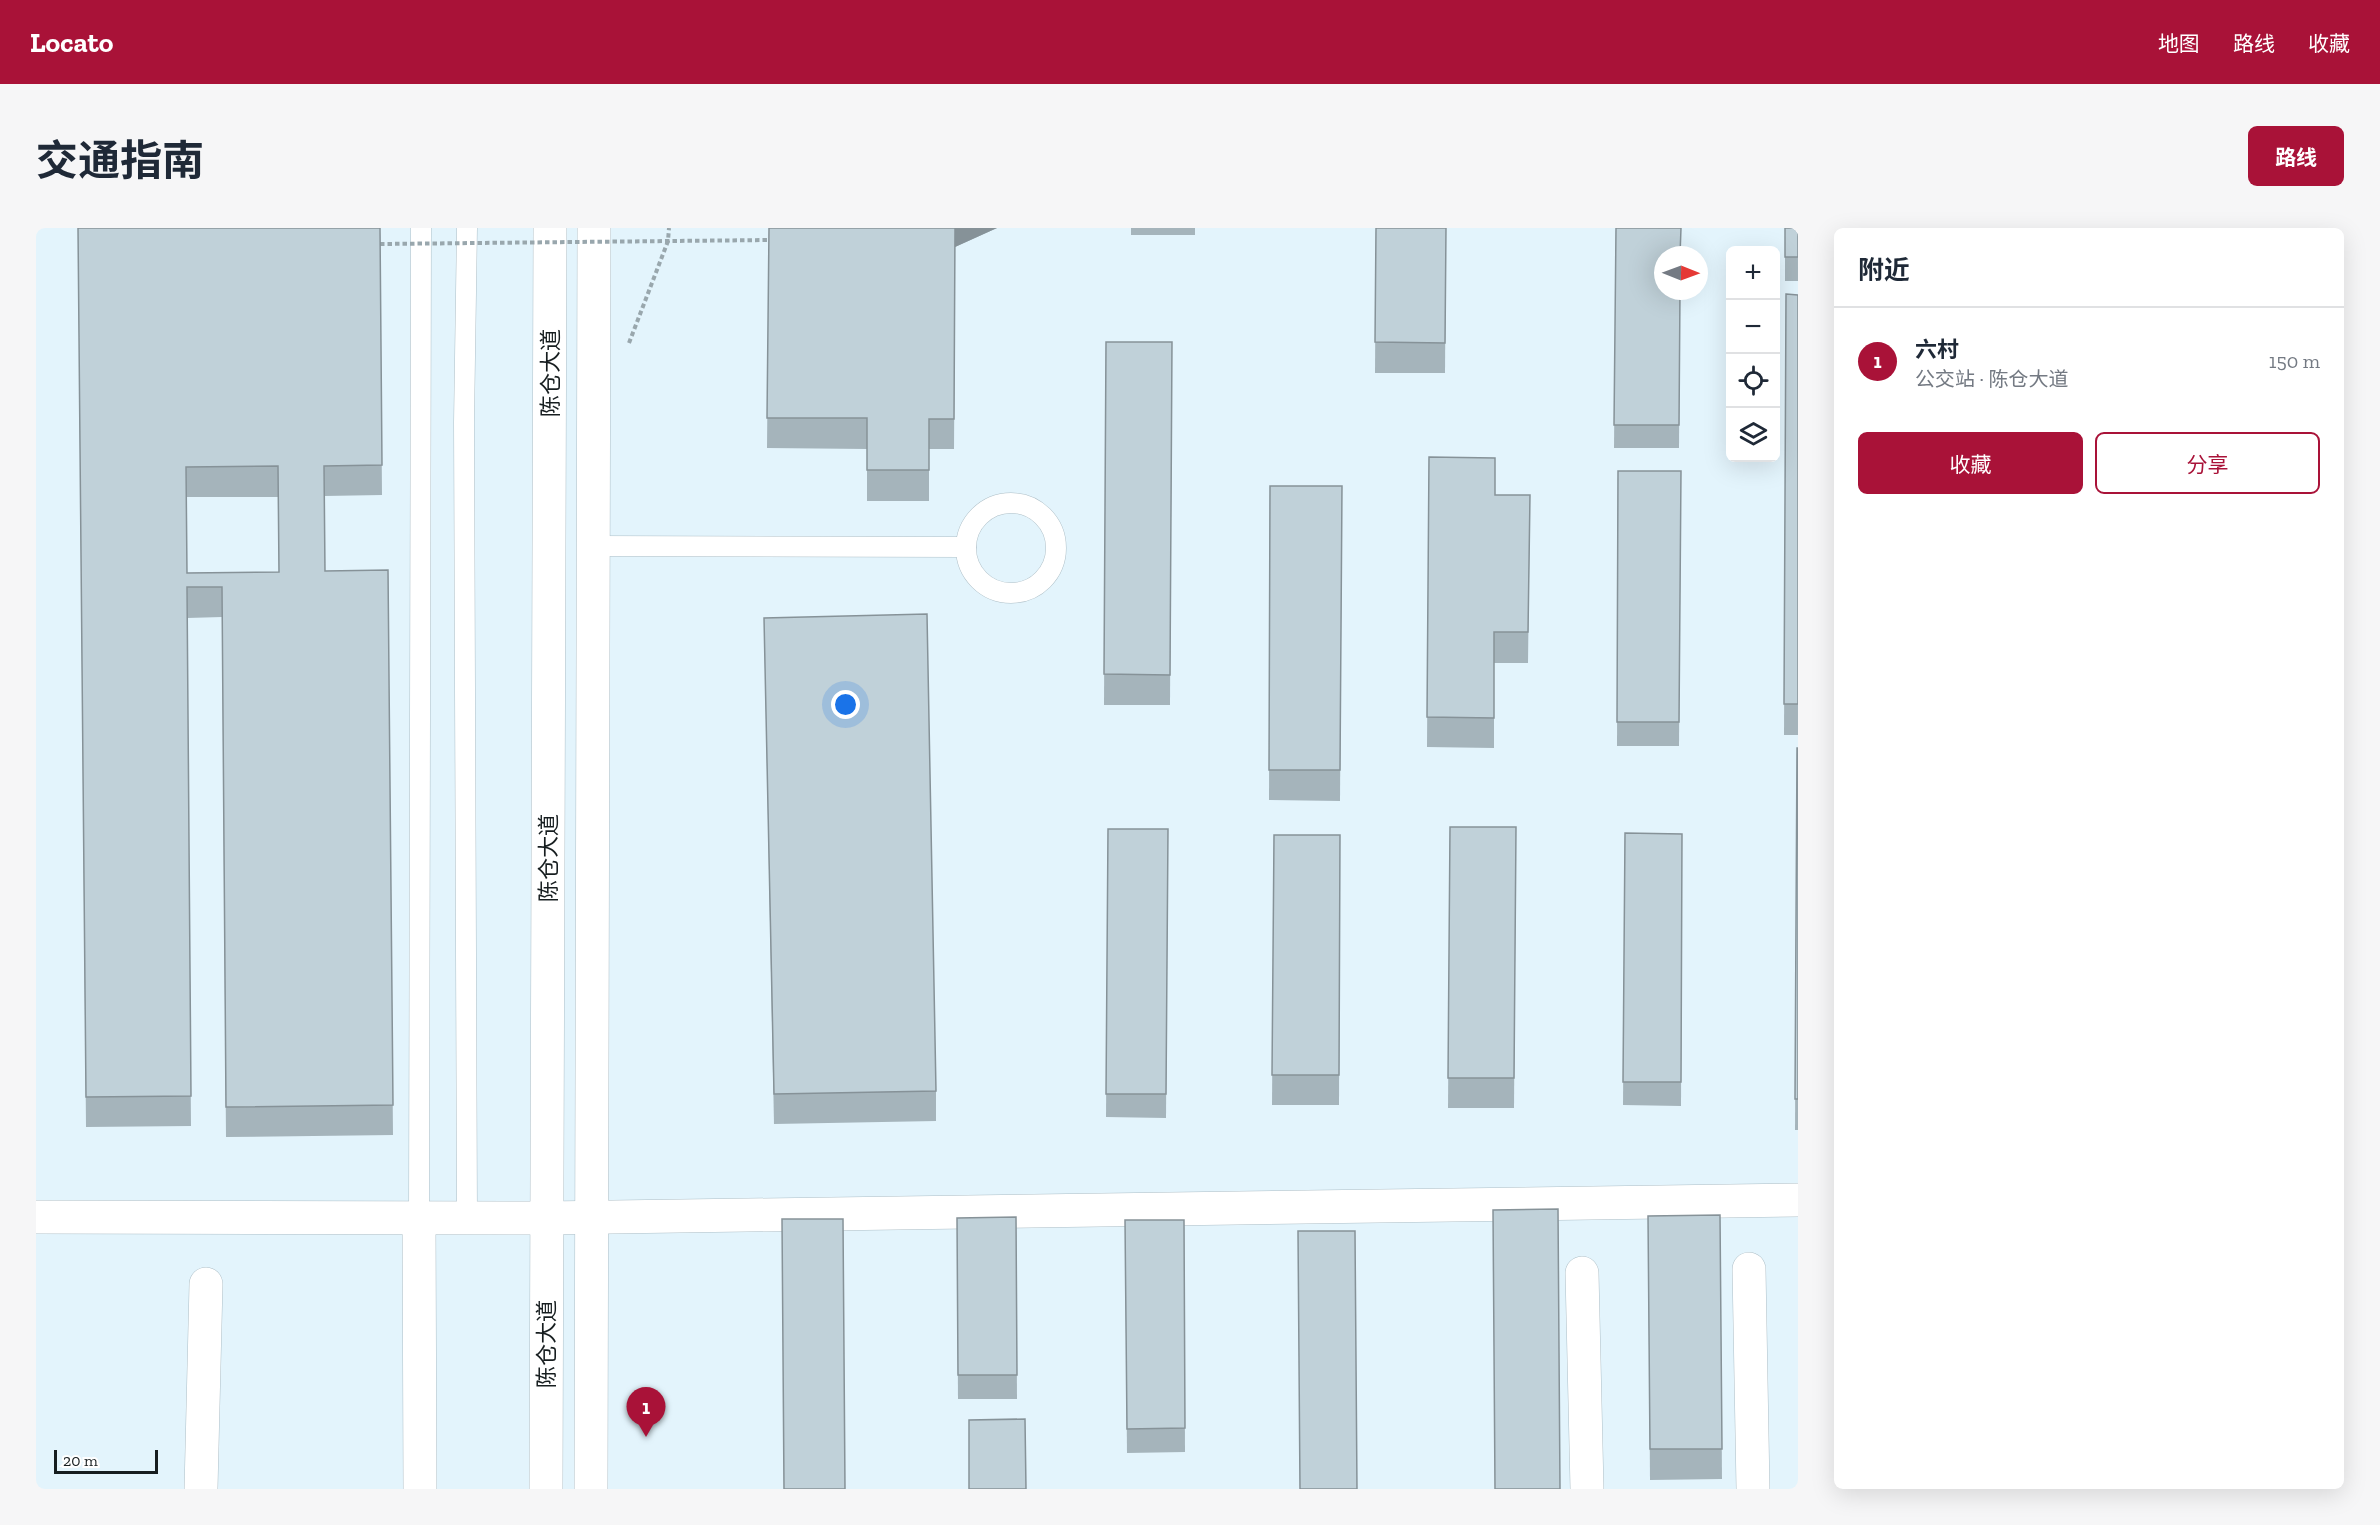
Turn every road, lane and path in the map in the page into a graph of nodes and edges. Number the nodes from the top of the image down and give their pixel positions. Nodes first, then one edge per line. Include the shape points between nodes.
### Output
1 (420, 228) edge
2 (467, 228) edge
3 (550, 228) edge
4 (594, 228) edge
5 (669, 228) edge
6 (769, 240) edge
7 (668, 241) junction
8 (380, 244) edge
9 (627, 349) dead end
10 (593, 546) junction
11 (966, 547) junction
12 (1798, 1200) edge
13 (591, 1216) junction
14 (36, 1217) edge
15 (419, 1218) junction
16 (467, 1218) junction
17 (546, 1218) junction
18 (1749, 1269) dead end
19 (1582, 1273) dead end
20 (206, 1284) dead end
21 (201, 1489) edge
22 (420, 1489) edge
23 (546, 1489) edge
24 (591, 1489) edge
25 (1587, 1489) edge
26 (1753, 1489) edge

1 - 15 lane
2 - 16 lane
3 - 17 street, 陈仓大道
4 - 10 street, 陈仓大道
5 - 7 path
6 - 7 path, bridge
7 - 8 path, bridge
7 - 9 path
10 - 11 lane
10 - 13 street, 陈仓大道
11 - 11 lane via 968,563 982,582 1003,592 1018,593 1046,577 1054,564 1056,548 1054,532 1046,518 1026,506 1003,502 976,518
12 - 13 street
13 - 17 street
13 - 24 street, 陈仓大道
14 - 15 street
15 - 16 street
15 - 22 street
16 - 17 street
17 - 23 street, 陈仓大道
18 - 26 street
19 - 25 street
20 - 21 street

